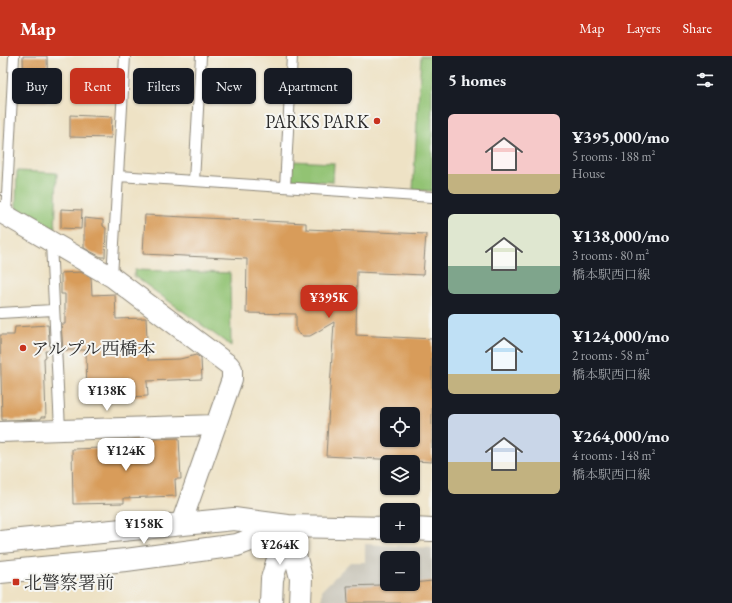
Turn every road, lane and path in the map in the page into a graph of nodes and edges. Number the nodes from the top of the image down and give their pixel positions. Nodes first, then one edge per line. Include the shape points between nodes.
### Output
1 (14, 56) edge
2 (125, 56) edge
3 (201, 56) edge
4 (292, 56) edge
5 (118, 176) junction
6 (194, 181) junction
7 (285, 187) junction
8 (432, 197) edge
9 (3, 214) edge
10 (51, 243) junction
11 (112, 277) junction
12 (53, 310) junction
13 (0, 313) edge
14 (216, 425) junction
15 (60, 429) junction
16 (0, 432) edge
17 (181, 524) junction
18 (288, 526) junction
19 (380, 528) edge
20 (420, 529) edge
21 (432, 530) edge
22 (0, 542) edge
23 (0, 572) edge
24 (271, 603) edge
25 (300, 603) edge

1 - 9 lane
2 - 5 lane
3 - 6 lane
4 - 7 lane
5 - 6 lane
5 - 11 lane
6 - 7 lane
7 - 8 lane
9 - 10 street
10 - 11 street
10 - 12 lane
11 - 14 street via 232,369 232,379
12 - 13 lane
12 - 15 lane
14 - 15 street
14 - 17 street
15 - 16 street
17 - 18 street via 234,519
17 - 22 street
18 - 19 street
18 - 23 street via 237,545 126,560
18 - 24 street via 272,579
18 - 25 street via 301,578
20 - 21 street

